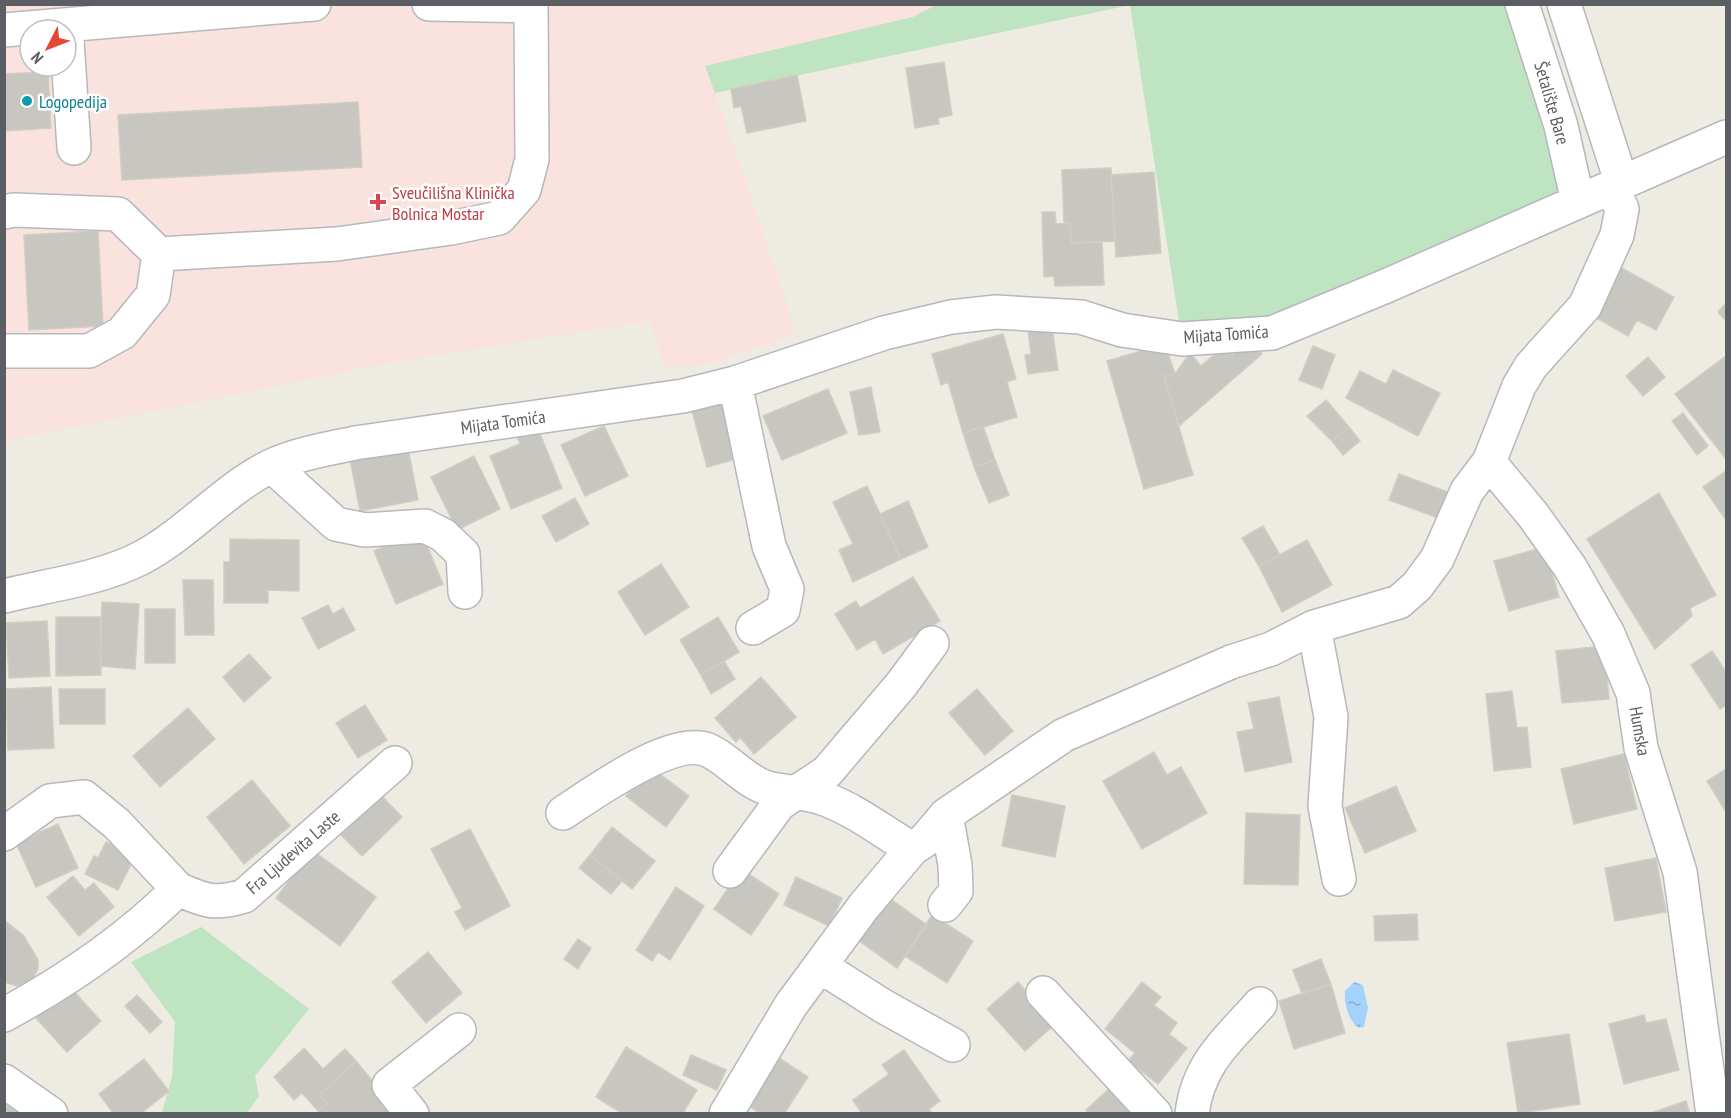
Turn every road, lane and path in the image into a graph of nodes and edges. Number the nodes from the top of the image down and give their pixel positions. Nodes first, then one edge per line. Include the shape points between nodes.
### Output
1 (314, 4) edge
2 (429, 4) edge
3 (1522, 4) edge
4 (1564, 4) edge
5 (531, 5) edge
6 (78, 24) edge
7 (69, 78) edge
8 (1726, 137) edge
9 (74, 148) dead end
10 (1617, 186) junction
11 (1578, 202) junction
12 (4, 212) edge
13 (159, 254) junction
14 (4, 351) edge
15 (735, 383) junction
16 (1489, 462) junction
17 (272, 466) junction
18 (465, 592) dead end
19 (4, 596) edge
20 (1314, 627) junction
21 (753, 628) dead end
22 (932, 643) dead end
23 (395, 763) dead end
24 (798, 793) junction
25 (563, 813) dead end
26 (946, 815) junction
27 (4, 834) edge
28 (912, 849) junction
29 (730, 871) dead end
30 (1339, 879) dead end
31 (178, 889) junction
32 (945, 905) dead end
33 (820, 966) junction
34 (1043, 993) dead end
35 (1260, 1004) dead end
36 (4, 1015) edge
37 (459, 1030) dead end
38 (1714, 1034) edge
39 (953, 1045) dead end
40 (4, 1082) edge
41 (48, 1113) edge
42 (412, 1113) edge
43 (726, 1113) edge
44 (1155, 1113) edge
45 (1192, 1113) edge
46 (1713, 1113) edge

1 - 6 street
2 - 5 street
3 - 11 street, Šetalište Bare via 1561,126
4 - 10 street
5 - 13 street via 531,159 524,190 499,218 337,244
7 - 9 street
8 - 10 street, Mijata Tomića
10 - 11 street, Mijata Tomića
10 - 16 street via 1622,209 1617,235 1598,278 1585,306 1525,376
11 - 15 street, Mijata Tomića via 1272,333 1182,339 1122,330 1081,317 996,312 951,317 884,333
12 - 13 street via 118,214
13 - 14 street via 153,295 122,333 89,351
15 - 17 street, Mijata Tomića via 683,396 355,443
15 - 21 street via 769,546 787,589 783,610
16 - 20 street via 1467,491 1437,559 1417,586 1399,602
16 - 38 street, Humska via 1570,567 1608,633 1633,693 1641,748 1680,872
17 - 18 street via 336,524 365,530 425,526 443,535 463,554
17 - 19 street, Mijata Tomića via 233,490 176,537 139,559 100,573
20 - 26 street via 1271,649 1221,666 1064,735
20 - 30 street via 1331,717 1325,806
22 - 24 street via 834,764
23 - 31 street, Fra Ljudevita Laste via 244,896 222,903 201,900
24 - 25 street via 765,787 709,750 683,748 629,770
24 - 28 street via 851,810
24 - 29 street via 779,804
26 - 28 street
26 - 32 street via 956,865 956,891
27 - 31 street, Fra Ljudevita Laste via 50,801 84,797 117,824
28 - 33 street
31 - 36 street via 106,951 58,985
33 - 39 street
33 - 43 street via 791,1005
34 - 44 street
35 - 45 street via 1203,1070
37 - 42 street via 389,1084
38 - 46 street, Humska
40 - 41 street

